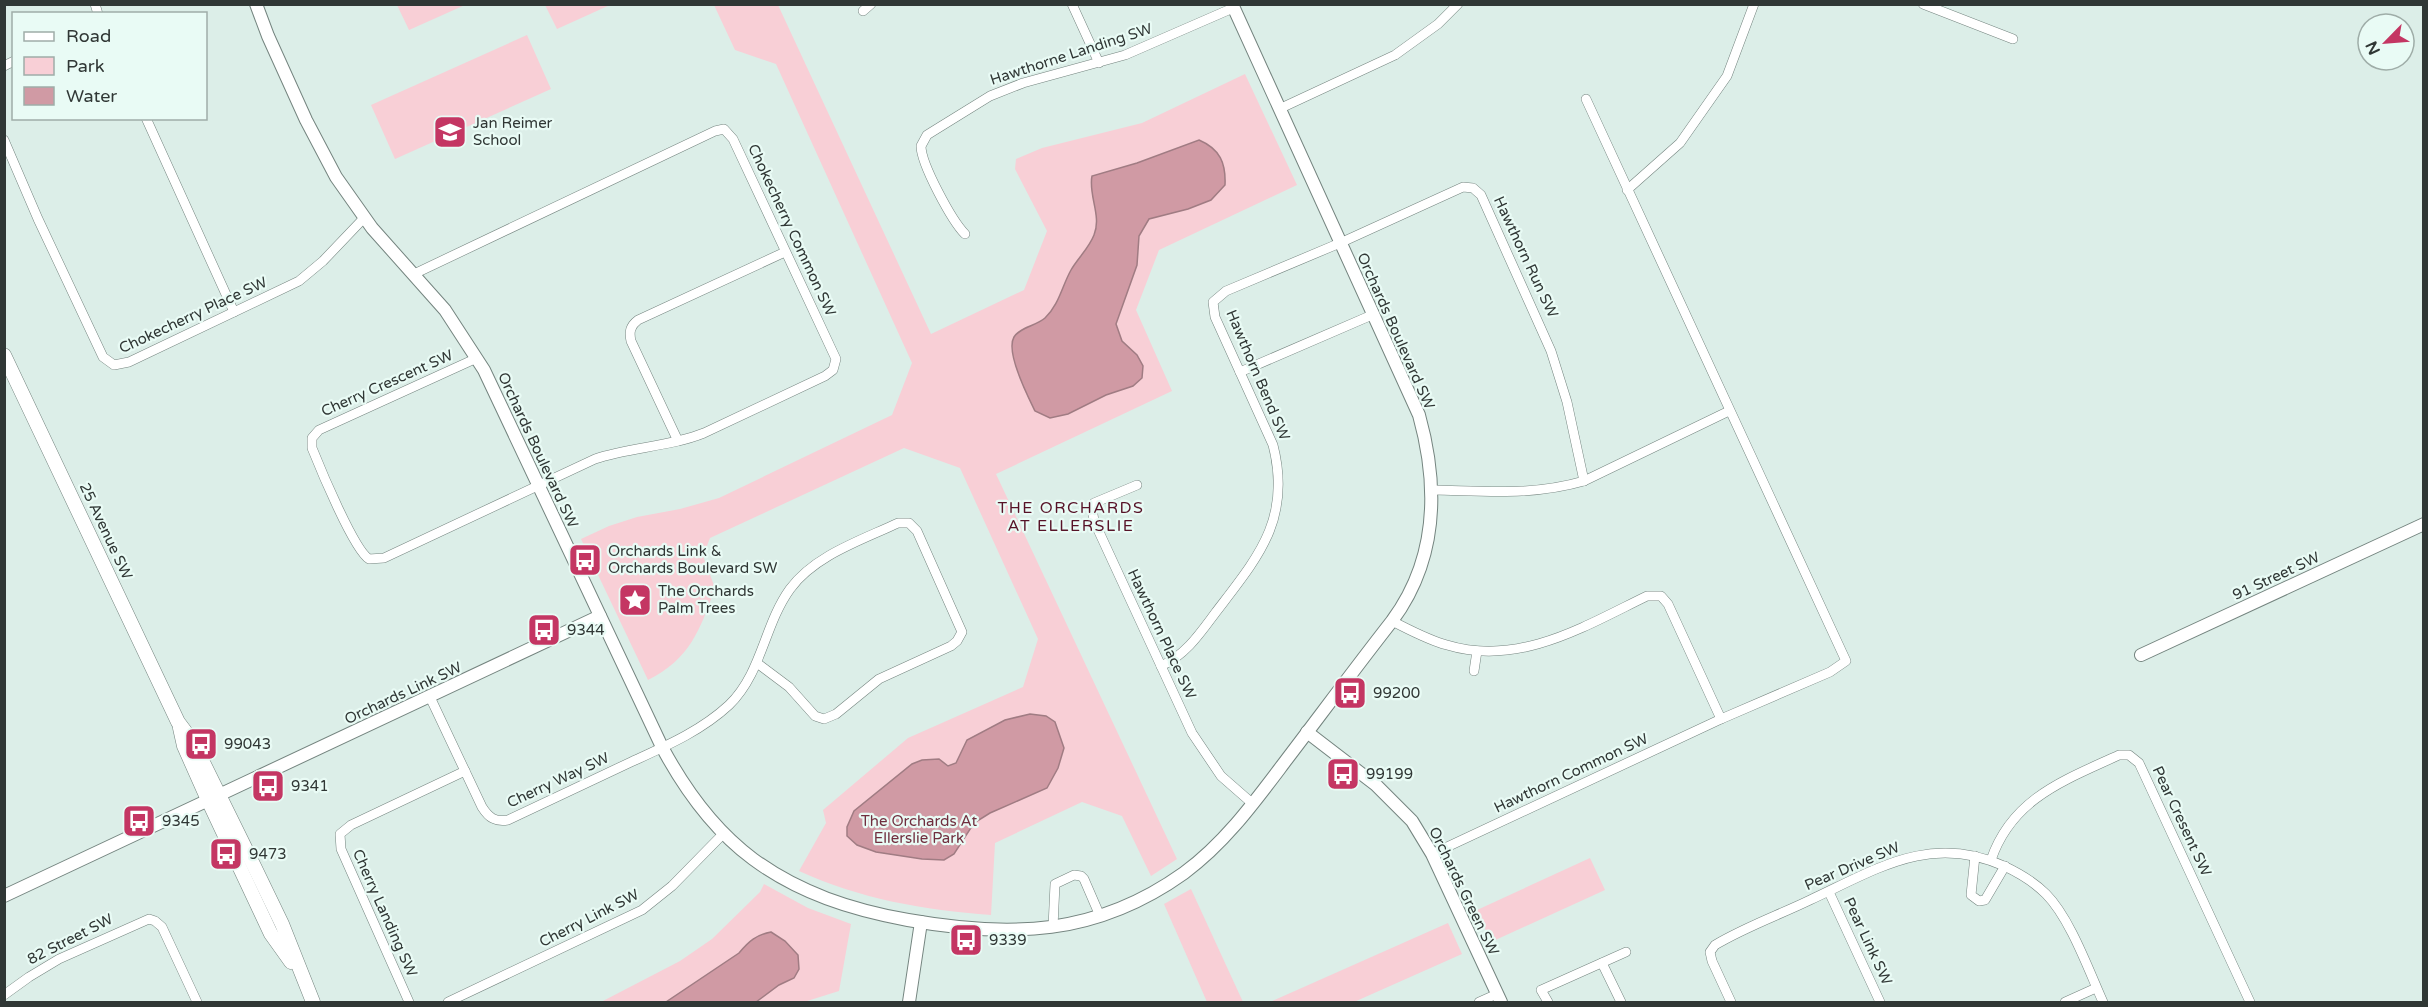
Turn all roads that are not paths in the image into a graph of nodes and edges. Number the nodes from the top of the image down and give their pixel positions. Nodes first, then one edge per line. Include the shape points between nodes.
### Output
1 (256, 4) edge
2 (872, 4) edge
3 (1072, 4) edge
4 (1458, 4) edge
5 (1754, 4) edge
6 (1923, 4) edge
7 (1233, 6) edge
8 (863, 11) dead end
9 (2013, 39) dead end
10 (1099, 63) junction
11 (1586, 99) dead end
12 (1279, 109) junction
13 (147, 120) edge
14 (4, 140) edge
15 (1627, 190) junction
16 (364, 218) junction
17 (965, 234) dead end
18 (1340, 243) junction
19 (785, 252) junction
20 (414, 274) junction
21 (234, 312) junction
22 (1372, 315) junction
23 (4, 355) edge
24 (477, 358) junction
25 (1240, 372) junction
26 (1729, 411) junction
27 (678, 441) junction
28 (1584, 481) junction
29 (539, 485) junction
30 (1137, 485) dead end
31 (1433, 490) junction
32 (2424, 524) edge
33 (600, 616) junction
34 (1392, 621) junction
35 (1477, 651) junction
36 (2141, 655) dead end
37 (757, 663) junction
38 (1161, 666) junction
39 (1474, 671) dead end
40 (430, 697) junction
41 (1721, 719) junction
42 (1307, 732) junction
43 (662, 747) junction
44 (465, 771) junction
45 (213, 798) junction
46 (1252, 804) junction
47 (724, 833) junction
48 (1432, 854) junction
49 (1975, 856) junction
50 (1991, 860) junction
51 (2005, 866) junction
52 (1829, 892) junction
53 (4, 896) edge
54 (1100, 916) junction
55 (921, 922) junction
56 (1053, 927) junction
57 (1626, 952) dead end
58 (1602, 963) junction
59 (2096, 988) junction
60 (4, 995) edge
61 (1499, 998) edge
62 (197, 1002) edge
63 (313, 1002) edge
64 (409, 1002) edge
65 (448, 1002) edge
66 (909, 1002) edge
67 (1479, 1002) edge
68 (1548, 1002) edge
69 (1621, 1002) edge
70 (1731, 1002) edge
71 (1880, 1002) edge
72 (2065, 1002) edge
73 (2103, 1002) edge
74 (2250, 1002) edge

1 - 16 street, Orchards Boulevard SW via 324,155
2 - 8 street
3 - 10 street
4 - 12 street via 1395,55
5 - 15 street via 1727,76 1680,143
6 - 9 street
7 - 10 street, Hawthorne Landing SW via 1153,44
7 - 12 street, Orchards Boulevard SW
10 - 17 street, Hawthorne Landing SW via 990,96 923,140 924,160 951,218
11 - 15 street
12 - 18 street, Orchards Boulevard SW
13 - 21 street
14 - 21 street, Chokecherry Place SW via 106,361 123,364
15 - 26 street
16 - 20 street, Orchards Boulevard SW
16 - 21 street, Chokecherry Place SW via 308,275
18 - 22 street, Orchards Boulevard SW
18 - 25 street, Hawthorn Bend SW via 1226,291 1213,302 1215,317
18 - 28 street, Hawthorn Run SW via 1463,187 1476,190 1551,351 1568,402
19 - 20 street, Chokecherry Common SW via 733,139 720,129
19 - 27 street via 632,326 631,341
19 - 27 street, Chokecherry Common SW via 834,354 833,370 704,433
20 - 24 street, Orchards Boulevard SW via 445,310
22 - 25 street
22 - 31 street, Orchards Boulevard SW via 1419,415
23 - 45 main road, 25 Avenue SW via 178,722 184,746
24 - 29 street, Orchards Boulevard SW
24 - 29 street, Cherry Crescent SW via 319,430 312,438 314,453 360,551 369,559 384,558
25 - 38 street, Hawthorn Bend SW via 1278,464 1275,514 1262,549 1249,569 1195,640
26 - 28 street
26 - 41 street, Hawthorn Common SW via 1846,661 1830,672
27 - 29 street, Chokecherry Common SW via 606,455
28 - 31 street via 1523,493
29 - 33 street, Orchards Boulevard SW
30 - 38 street, Hawthorn Place SW via 1098,500 1092,514
31 - 34 street, Orchards Boulevard SW via 1425,554
32 - 36 street, 91 Street SW
33 - 40 street, Orchards Link SW
33 - 43 street, Orchards Boulevard SW
34 - 35 street via 1438,642
34 - 42 street, Orchards Boulevard SW
35 - 39 street
35 - 41 street via 1546,643 1647,596 1661,596
37 - 37 street, Cherry Way SW via 789,687 815,717 824,719 836,714 879,679 957,642 962,632 917,531 909,523 898,523 837,552 792,580
37 - 43 street, Cherry Way SW via 727,707 700,728
38 - 46 street, Hawthorn Place SW via 1206,757 1232,788
40 - 44 street, Cherry Way SW
40 - 45 street, Orchards Link SW
41 - 48 street, Hawthorn Common SW
42 - 46 street, Orchards Boulevard SW
42 - 48 street, Orchards Green SW via 1398,805
43 - 44 street, Cherry Way SW via 508,820 493,819 482,807
43 - 47 street, Orchards Boulevard SW via 693,797
44 - 64 street, Cherry Landing SW via 351,825 340,834 341,849
45 - 53 street, Orchards Link SW
45 - 63 main road, 25 Avenue SW via 271,934
46 - 54 street, Orchards Boulevard SW via 1231,830 1186,871 1140,900
47 - 55 street, Orchards Boulevard SW via 753,859 813,894 855,909
47 - 65 street, Cherry Link SW via 667,891 642,910
48 - 61 street, Orchards Green SW
49 - 50 street, Pear Drive SW
49 - 51 street via 1970,888 1971,895 1979,901 1990,894
49 - 52 street, Pear Drive SW via 1928,853 1903,859
50 - 51 street, Pear Drive SW
50 - 74 street, Pear Cresent SW via 2011,824 2033,800 2119,755 2129,755 2139,763
51 - 59 street, Pear Drive SW via 2028,878 2058,909
52 - 70 street, Pear Drive SW via 1715,945 1710,952 1712,961
52 - 71 street, Pear Link SW
54 - 56 street, Orchards Boulevard SW
54 - 56 street via 1084,879 1074,874 1055,884
55 - 56 street, Orchards Boulevard SW via 1009,932
55 - 66 street
57 - 58 street
58 - 68 street via 1541,990
58 - 69 street
59 - 72 street
59 - 73 street, Pear Drive SW
60 - 62 street, 82 Street SW via 59,959 142,921 153,920 162,927
61 - 67 street

